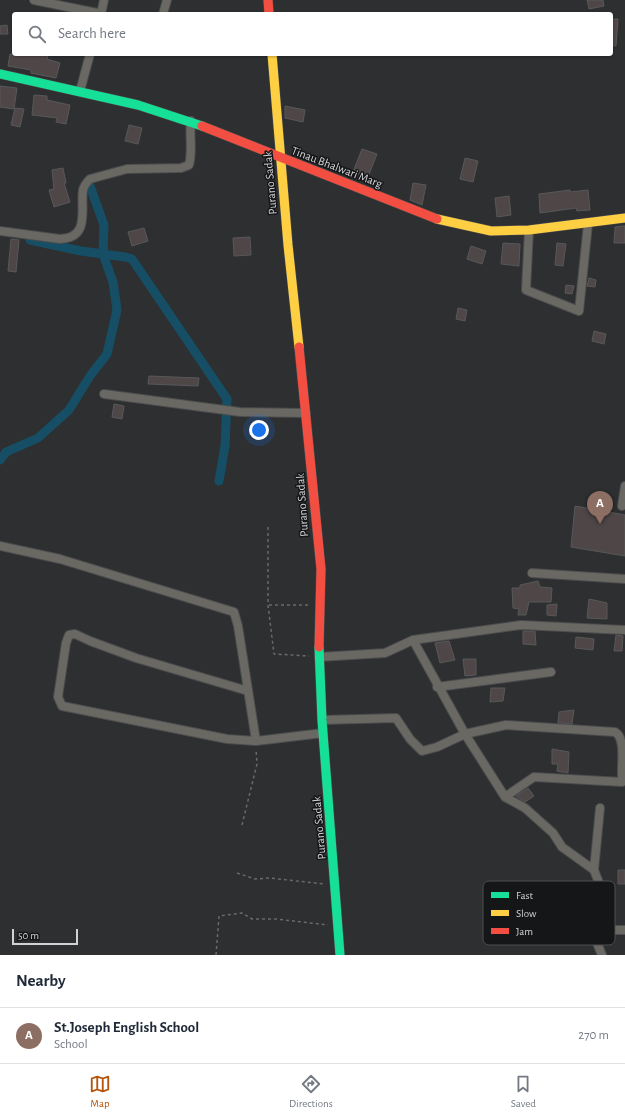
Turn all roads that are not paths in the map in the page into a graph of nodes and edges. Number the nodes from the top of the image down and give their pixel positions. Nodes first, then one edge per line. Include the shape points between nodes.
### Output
1 (34, 0) edge
2 (104, 0) edge
3 (167, 0) edge
4 (268, 0) edge
5 (92, 12) edge
6 (102, 12) edge
7 (164, 12) edge
8 (269, 12) edge
9 (89, 56) edge
10 (272, 56) edge
11 (0, 74) edge
12 (80, 91) junction
13 (191, 121) junction
14 (280, 157) junction
15 (625, 218) edge
16 (588, 224) junction
17 (528, 230) junction
18 (0, 231) edge
19 (104, 394) dead end
20 (306, 413) junction
21 (625, 486) edge
22 (622, 506) dead end
23 (0, 546) edge
24 (532, 573) dead end
25 (625, 579) edge
26 (625, 630) edge
27 (413, 640) junction
28 (319, 657) junction
29 (550, 672) dead end
30 (437, 686) junction
31 (248, 691) junction
32 (322, 720) junction
33 (323, 733) junction
34 (465, 734) junction
35 (256, 741) junction
36 (624, 769) edge
37 (505, 797) junction
38 (600, 808) dead end
39 (594, 870) junction
40 (598, 881) edge
41 (598, 945) edge
42 (340, 955) edge
43 (602, 955) edge

1 - 5 street
2 - 6 street
3 - 7 street
4 - 8 main road
9 - 12 street
10 - 14 main road, Purano Sadak
11 - 12 main road, Tinau Bhalwari Marg
12 - 13 main road, Tinau Bhalwari Marg
13 - 14 main road, Tinau Bhalwari Marg
13 - 18 street via 189,134 192,156 189,165 181,168 127,169 90,179 83,189 84,220 78,230 69,237 60,239
14 - 17 main road, Tinau Bhalwari Marg via 437,219 491,231
14 - 20 main road, Purano Sadak
15 - 16 main road, Tinau Bhalwari Marg
16 - 17 main road, Tinau Bhalwari Marg
16 - 17 street via 579,311 526,290
19 - 20 street via 240,412
20 - 28 main road, Purano Sadak via 321,569
21 - 22 street
23 - 31 street via 60,559 234,612
24 - 25 street
26 - 27 street via 521,625
27 - 28 street via 385,653
27 - 30 street
28 - 32 main road, Purano Sadak
29 - 30 street
30 - 34 street
31 - 35 street
31 - 35 street via 136,658 75,634 69,635 66,643 58,697 62,706 208,736
32 - 33 main road, Purano Sadak
32 - 34 street via 396,718 422,751
33 - 35 street
33 - 42 main road, Purano Sadak
34 - 36 street via 506,725 616,732 622,741
34 - 37 street
36 - 37 street via 622,782 534,777
37 - 39 street via 525,808 553,833 562,847
38 - 39 street
39 - 40 street
41 - 43 street

